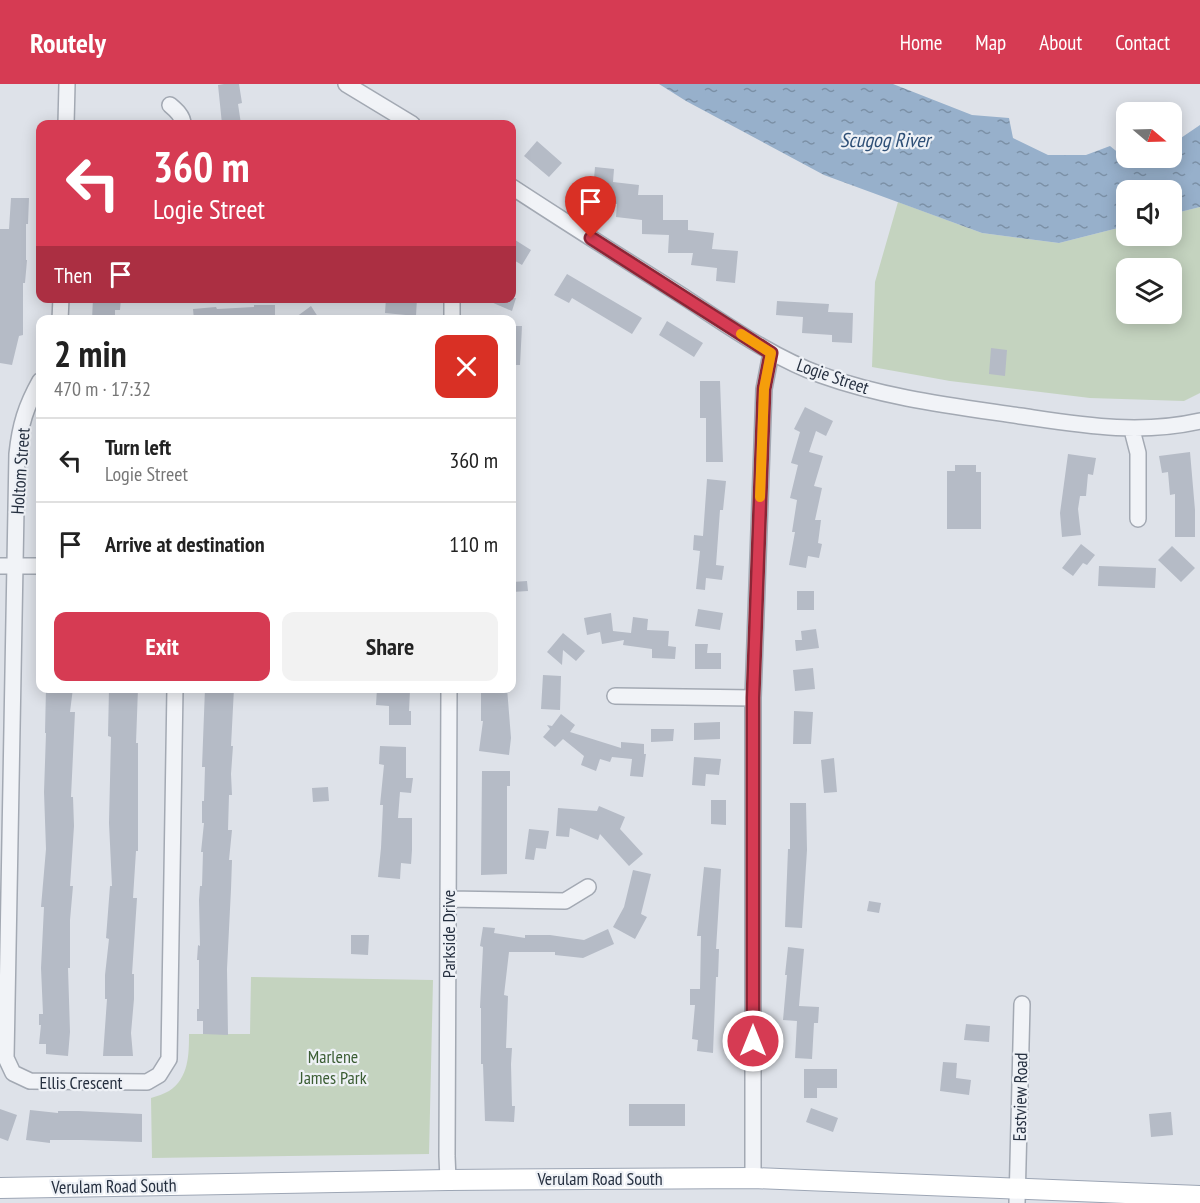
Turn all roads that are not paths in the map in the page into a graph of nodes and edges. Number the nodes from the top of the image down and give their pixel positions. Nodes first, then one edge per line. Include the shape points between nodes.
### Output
1 (67, 84) edge
2 (346, 84) edge
3 (170, 105) dead end
4 (66, 120) edge
5 (183, 120) edge
6 (405, 120) edge
7 (516, 190) edge
8 (771, 353) junction
9 (36, 388) edge
10 (1200, 421) edge
11 (1132, 429) junction
12 (1138, 519) dead end
13 (0, 566) edge
14 (16, 566) junction
15 (36, 567) edge
16 (175, 693) edge
17 (449, 693) edge
18 (615, 696) dead end
19 (753, 698) junction
20 (588, 887) dead end
21 (448, 899) junction
22 (1022, 1004) dead end
23 (753, 1178) junction
24 (448, 1180) junction
25 (0, 1188) edge
26 (1017, 1196) edge
27 (1200, 1196) edge

1 - 4 street
2 - 6 street
3 - 5 street
7 - 8 street, Logie Street
8 - 11 street, Logie Street via 820,375 909,400
8 - 19 street via 764,389
9 - 14 street, Holtom Street via 27,404 17,454
10 - 11 street, Logie Street via 1171,428
11 - 12 street via 1138,453
13 - 14 street
14 - 15 street
14 - 16 street, Ellis Crescent via 6,1058 13,1073 30,1081 147,1082 159,1075 169,1059
17 - 21 street, Parkside Drive
18 - 19 street
19 - 23 street
20 - 21 street via 565,901
21 - 24 street, Parkside Drive
22 - 26 street, Eastview Road
23 - 24 main road, Verulam Road South
23 - 26 main road, Verulam Road South
24 - 25 main road, Verulam Road South
26 - 27 main road, Verulam Road South

